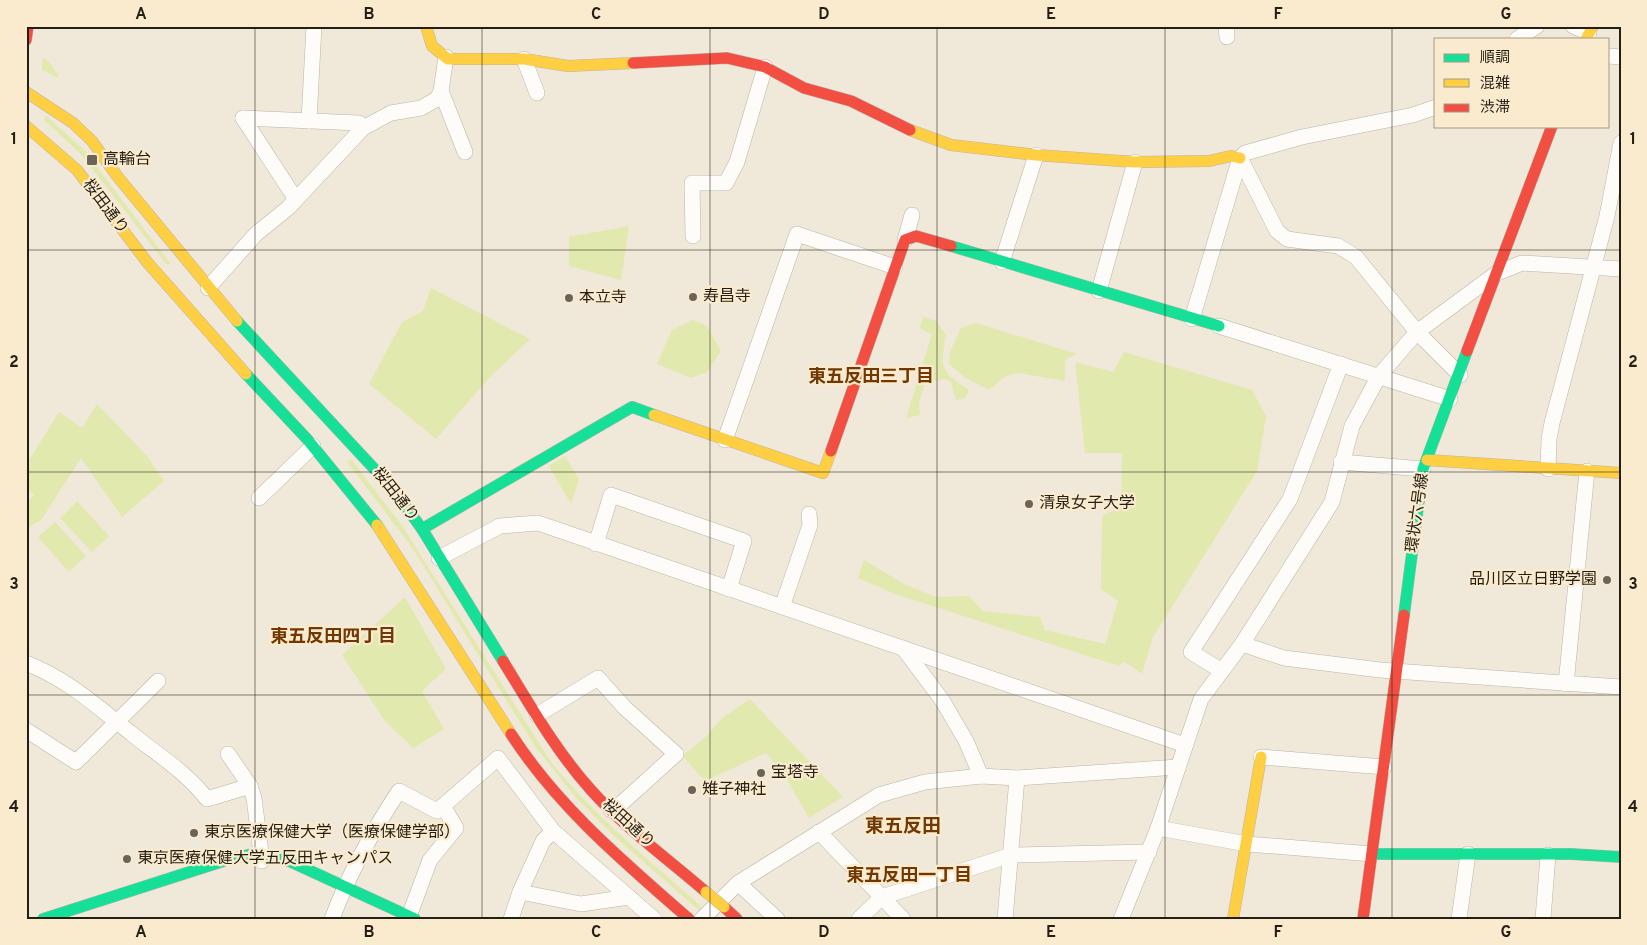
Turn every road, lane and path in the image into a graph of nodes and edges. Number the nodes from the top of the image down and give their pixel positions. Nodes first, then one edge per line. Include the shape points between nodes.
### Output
1 (28, 26) edge
2 (314, 26) edge
3 (426, 26) edge
4 (1537, 26) edge
5 (1573, 26) edge
6 (1589, 33) edge
7 (1518, 38) edge
8 (26, 40) edge
9 (446, 57) junction
10 (524, 59) junction
11 (765, 67) junction
12 (441, 91) junction
13 (26, 92) edge
14 (537, 93) dead end
15 (1434, 108) edge
16 (309, 121) junction
17 (26, 126) edge
18 (363, 128) junction
19 (1551, 128) edge
20 (1621, 143) edge
21 (464, 152) dead end
22 (1036, 155) junction
23 (1240, 158) junction
24 (1135, 162) junction
25 (295, 198) junction
26 (912, 215) dead end
27 (693, 236) dead end
28 (905, 240) junction
29 (1002, 262) junction
30 (895, 267) junction
31 (1594, 267) junction
32 (1621, 269) edge
33 (1497, 273) junction
34 (208, 288) junction
35 (1099, 291) junction
36 (1192, 319) junction
37 (1219, 326) joint
38 (1417, 332) junction
39 (1341, 364) junction
40 (1460, 374) junction
41 (1379, 376) junction
42 (1450, 399) junction
43 (725, 440) junction
44 (313, 446) junction
45 (1341, 462) junction
46 (1425, 464) junction
47 (1548, 469) junction
48 (1587, 471) junction
49 (1621, 474) edge
50 (259, 498) dead end
51 (809, 514) dead end
52 (422, 529) junction
53 (596, 544) junction
54 (439, 558) junction
55 (729, 589) junction
56 (782, 607) junction
57 (1242, 644) junction
58 (903, 648) junction
59 (26, 663) edge
60 (1222, 671) junction
61 (1398, 672) junction
62 (158, 682) dead end
63 (1566, 684) junction
64 (1621, 687) edge
65 (537, 715) junction
66 (116, 722) junction
67 (26, 730) edge
68 (1185, 745) junction
69 (228, 754) dead end
70 (1261, 757) joint
71 (1178, 767) junction
72 (1384, 767) junction
73 (536, 769) junction
74 (981, 776) junction
75 (1017, 778) junction
76 (516, 782) junction
77 (250, 786) junction
78 (443, 806) junction
79 (611, 810) junction
80 (1158, 828) junction
81 (552, 831) junction
82 (819, 832) junction
83 (1247, 844) junction
84 (1149, 852) junction
85 (1372, 854) junction
86 (1468, 854) junction
87 (1011, 855) junction
88 (1548, 855) junction
89 (1621, 856) edge
90 (262, 858) junction
91 (738, 883) junction
92 (344, 887) junction
93 (520, 892) junction
94 (628, 897) junction
95 (882, 897) junction
96 (687, 917) edge
97 (410, 918) edge
98 (43, 919) edge
99 (332, 919) edge
100 (511, 919) edge
101 (654, 919) edge
102 (702, 919) edge
103 (737, 919) edge
104 (777, 919) edge
105 (859, 919) edge
106 (903, 919) edge
107 (1005, 919) edge
108 (1122, 919) edge
109 (1233, 919) edge
110 (1363, 919) edge
111 (1459, 919) edge
112 (1543, 919) edge

1 - 8 main road
2 - 16 street
3 - 9 main road via 430,44
4 - 7 street
5 - 6 street
9 - 10 main road
9 - 12 street
10 - 11 main road via 568,66 727,58
10 - 14 street
11 - 22 main road via 804,88 851,102 933,140
11 - 27 street via 737,162 726,183 692,183
12 - 18 street via 437,99 421,108 391,112
12 - 21 street
13 - 34 main road, 桜田通り via 73,123 92,142
15 - 23 street via 1413,115 1302,137 1252,150
16 - 18 street via 359,123
16 - 25 street via 243,118
17 - 44 main road, 桜田通り via 77,170 147,262
18 - 25 street
19 - 33 main road, 環状六号線
20 - 31 street
22 - 24 main road
22 - 29 street
23 - 24 main road
23 - 36 street
23 - 38 street via 1277,231 1287,239 1338,246 1356,256
24 - 35 street
25 - 34 street via 288,208 256,234
26 - 28 street
28 - 29 main road via 916,236
28 - 30 main road
29 - 35 main road
30 - 43 main road via 823,472
30 - 43 street via 798,234
31 - 32 street
31 - 33 street via 1522,263
31 - 47 street via 1552,423
33 - 38 street
33 - 40 main road, 環状六号線
34 - 52 main road, 桜田通り via 393,488
35 - 36 main road
36 - 37 main road
37 - 39 street
38 - 40 street
38 - 41 street
39 - 41 street
39 - 60 street via 1290,499 1191,652
40 - 42 main road, 環状六号線
41 - 42 street
41 - 45 street via 1352,426
42 - 46 main road, 環状六号線
43 - 52 main road via 632,407
44 - 50 street
44 - 73 main road, 桜田通り via 378,526
45 - 46 street
45 - 57 street via 1332,502
46 - 47 main road
46 - 61 main road, 環状六号線
47 - 48 main road
48 - 49 main road
48 - 63 street
51 - 56 street via 810,525
52 - 54 main road, 桜田通り
53 - 54 street via 538,523 500,526
53 - 55 street
53 - 55 street via 612,496 744,541
54 - 65 main road, 桜田通り
55 - 56 street
56 - 58 street
57 - 60 street
57 - 61 street via 1284,658
58 - 68 street
58 - 74 street via 942,700 966,741
59 - 66 street via 51,673 86,695
60 - 68 street via 1201,699
61 - 63 street
61 - 72 main road, 環状六号線
62 - 66 street
63 - 64 street
65 - 79 main road, 桜田通り via 572,767
65 - 79 street via 598,678 625,708 676,754
66 - 67 street via 76,762
66 - 77 street via 191,779 207,799
68 - 71 street
69 - 77 street
70 - 72 street
70 - 83 main road
71 - 75 street
71 - 80 street
72 - 85 main road, 環状六号線
73 - 76 street
73 - 96 main road, 桜田通り via 601,842
74 - 75 street
74 - 82 street via 926,782 879,795
75 - 87 street
76 - 78 street via 498,758
76 - 81 street
77 - 90 street
78 - 92 street via 438,811 399,791 371,834
78 - 97 street via 456,828 430,860
79 - 103 main road, 桜田通り, bridge
80 - 83 street
80 - 84 street
81 - 93 street via 543,842
81 - 94 street
82 - 91 street
82 - 95 street
83 - 85 street
83 - 109 main road
84 - 87 street
84 - 108 street
85 - 86 main road
85 - 110 main road, 環状六号線
86 - 88 main road
86 - 111 street
87 - 95 street
87 - 107 street
88 - 89 main road
88 - 112 street
90 - 92 main road via 289,861
90 - 98 main road via 252,854 230,858
91 - 102 street
91 - 104 street
92 - 97 main road
92 - 99 street
93 - 94 street via 581,904
93 - 100 street
94 - 101 street
95 - 105 street
95 - 106 street

